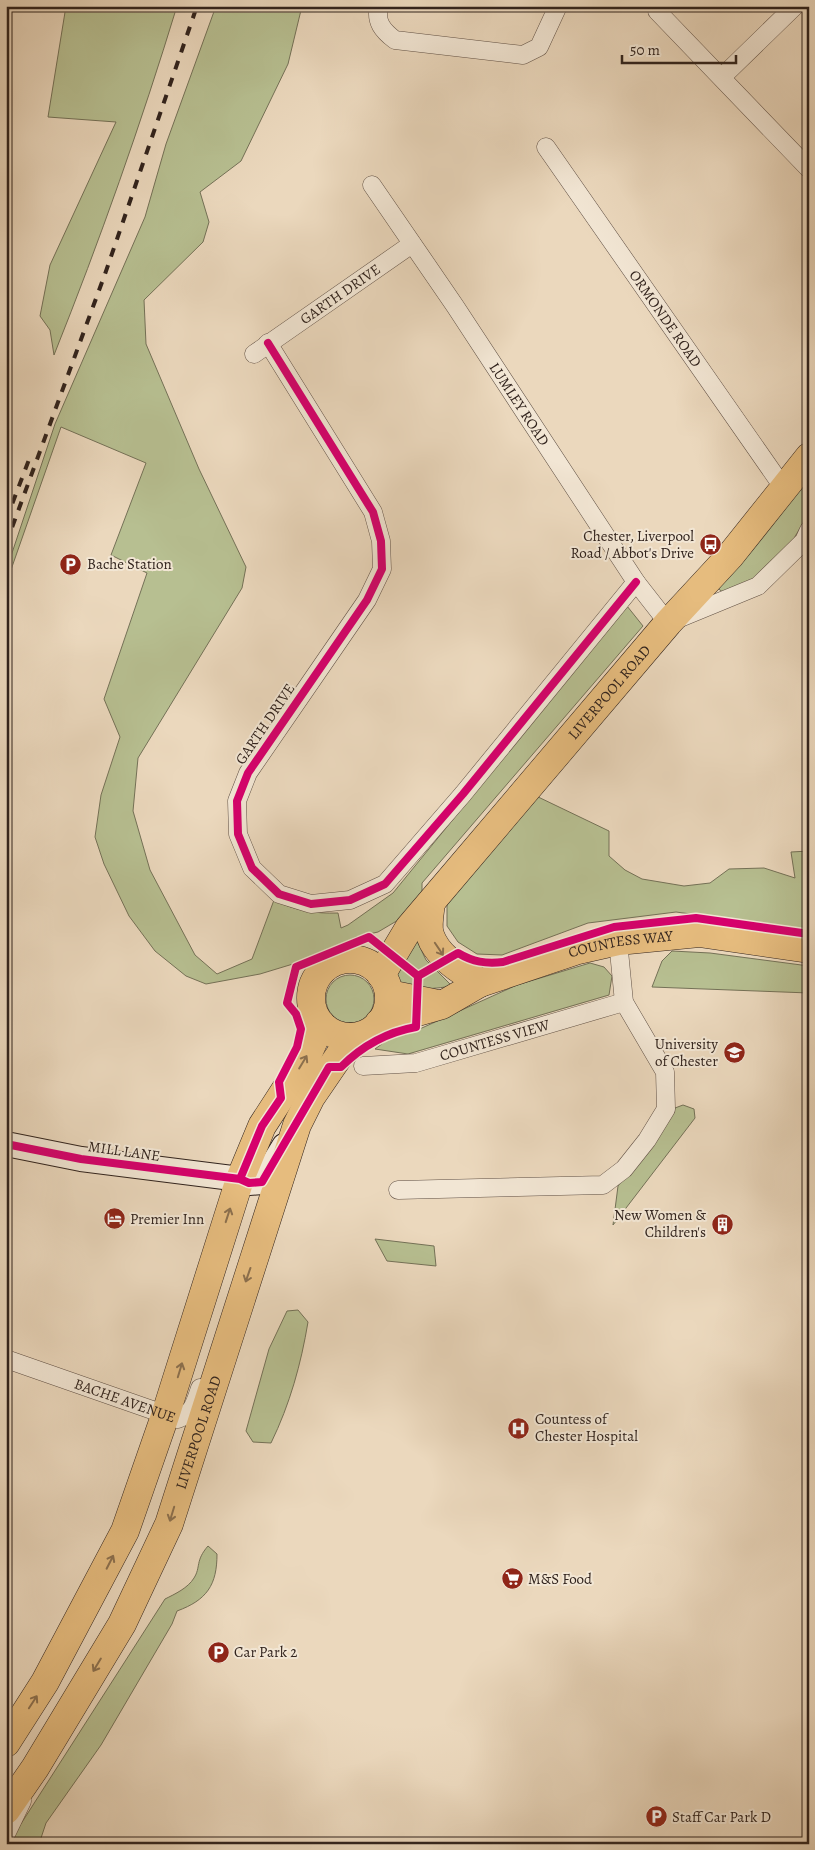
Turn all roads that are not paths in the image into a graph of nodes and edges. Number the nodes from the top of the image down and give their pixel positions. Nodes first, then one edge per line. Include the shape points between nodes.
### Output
1 (379, 6) edge
2 (558, 6) edge
3 (795, 6) edge
4 (657, 8) edge
5 (722, 77) junction
6 (546, 147) dead end
7 (809, 169) edge
8 (372, 185) dead end
9 (412, 244) junction
10 (268, 343) junction
11 (254, 354) dead end
12 (809, 457) edge
13 (785, 490) junction
14 (809, 530) edge
15 (636, 582) junction
16 (668, 623) junction
17 (431, 903) junction
18 (409, 928) junction
19 (618, 941) junction
20 (809, 949) edge
21 (355, 959) junction
22 (480, 983) junction
23 (385, 984) junction
24 (624, 1002) junction
25 (442, 1005) junction
26 (379, 1023) junction
27 (321, 1024) junction
28 (352, 1037) junction
29 (363, 1066) dead end
30 (297, 1126) junction
31 (6, 1144) edge
32 (240, 1180) junction
33 (398, 1190) dead end
34 (237, 1306) junction
35 (6, 1359) edge
36 (165, 1416) junction
37 (6, 1743) edge
38 (35, 1768) junction
39 (6, 1798) edge
40 (6, 1810) edge
41 (6, 1834) edge

1 - 2 street via 382,30 395,40 523,55 538,47
3 - 5 street
4 - 5 street
5 - 7 street
6 - 13 street, ORMONDE ROAD
8 - 9 street, LUMLEY ROAD
9 - 10 street, GARTH DRIVE
9 - 15 street, LUMLEY ROAD
10 - 11 street, GARTH DRIVE
10 - 15 street, GARTH DRIVE via 373,512 381,541 382,569 367,600 248,773 237,801 238,834 252,868 279,894 311,904 350,900 385,884
12 - 13 main road, LIVERPOOL ROAD
13 - 16 main road, LIVERPOOL ROAD
14 - 16 street via 804,541 758,586
15 - 16 street, LUMLEY ROAD
16 - 17 main road, LIVERPOOL ROAD
17 - 18 main road, LIVERPOOL ROAD
17 -> 22 main road via 430,934 437,948 447,960
18 - 21 main road, LIVERPOOL ROAD
18 - 23 main road, LIVERPOOL ROAD
19 - 20 main road, COUNTESS WAY via 699,933
19 - 22 main road, COUNTESS WAY via 578,950
19 - 24 street
21 - 23 main road via 368,963
21 - 27 main road via 332,963 317,977 311,990 311,1003
22 - 25 main road, COUNTESS WAY
23 - 25 main road
23 - 26 main road via 388,1008
24 - 29 street, COUNTESS VIEW via 416,1063
24 - 33 street via 665,1072 666,1109 624,1169 603,1185
25 - 26 main road, COUNTESS WAY
26 - 28 main road via 369,1032
27 - 28 main road via 338,1035
32 -> 27 main road via 262,1126 306,1058
28 - 30 main road, LIVERPOOL ROAD via 311,1097
30 - 32 street, MILL LANE via 262,1182
30 -> 34 main road, LIVERPOOL ROAD
31 - 32 street, MILL LANE via 81,1159
36 -> 32 main road
34 - 36 street, BACHE AVENUE via 210,1359 194,1408 178,1419
34 -> 38 main road, LIVERPOOL ROAD via 169,1524 122,1624
35 - 36 street, BACHE AVENUE
37 -> 36 main road via 45,1682 126,1531
38 - 39 main road
38 - 40 main road, LIVERPOOL ROAD
38 - 41 street

